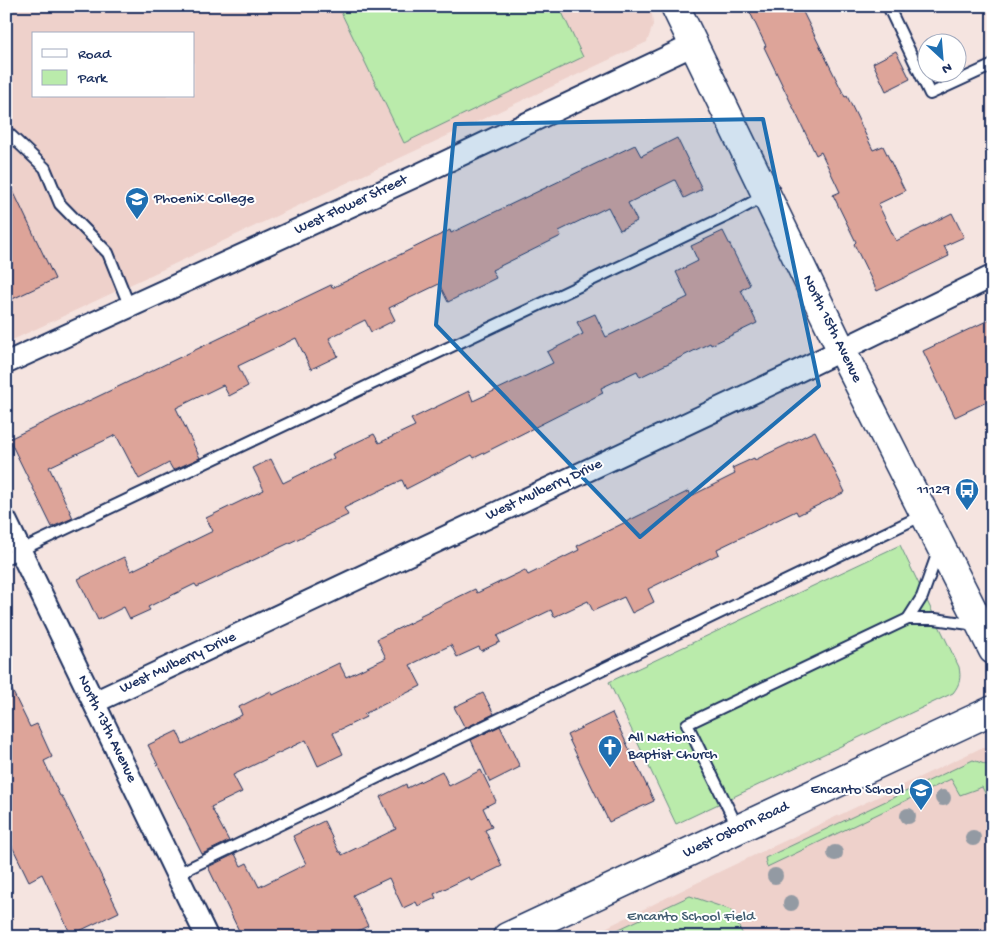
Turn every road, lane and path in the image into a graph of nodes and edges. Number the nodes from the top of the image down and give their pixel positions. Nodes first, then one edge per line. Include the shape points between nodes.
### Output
1 (675, 6) edge
2 (888, 6) edge
3 (693, 45) junction
4 (993, 65) edge
5 (6, 132) edge
6 (767, 194) junction
7 (993, 276) edge
8 (130, 305) junction
9 (841, 349) junction
10 (6, 363) edge
11 (924, 515) junction
12 (6, 521) edge
13 (940, 546) junction
14 (13, 554) edge
15 (908, 619) junction
16 (981, 626) junction
17 (993, 650) edge
18 (95, 702) junction
19 (993, 710) edge
20 (738, 829) junction
21 (177, 874) junction
22 (207, 937) edge
23 (506, 937) edge

1 - 3 street, North 15th Avenue
2 - 4 lane via 930,94
3 - 6 street, North 15th Avenue
3 - 8 street, West Flower Street via 435,167
5 - 8 lane via 44,168 60,204 108,253
6 - 9 street, North 15th Avenue
6 - 14 lane via 729,215
7 - 9 street, West Mulberry Drive
8 - 10 street, West Flower Street
9 - 11 street, North 15th Avenue
9 - 18 street, West Mulberry Drive
11 - 13 street, North 15th Avenue
11 - 21 lane
12 - 14 street, North 13th Avenue
13 - 15 lane via 922,597
13 - 16 street, North 15th Avenue
14 - 18 street, North 13th Avenue
15 - 16 lane
15 - 20 lane via 687,724
16 - 17 street, North 15th Avenue
18 - 21 street, North 13th Avenue
19 - 20 street, West Osborn Road
20 - 23 street, West Osborn Road
21 - 22 street, North 13th Avenue

